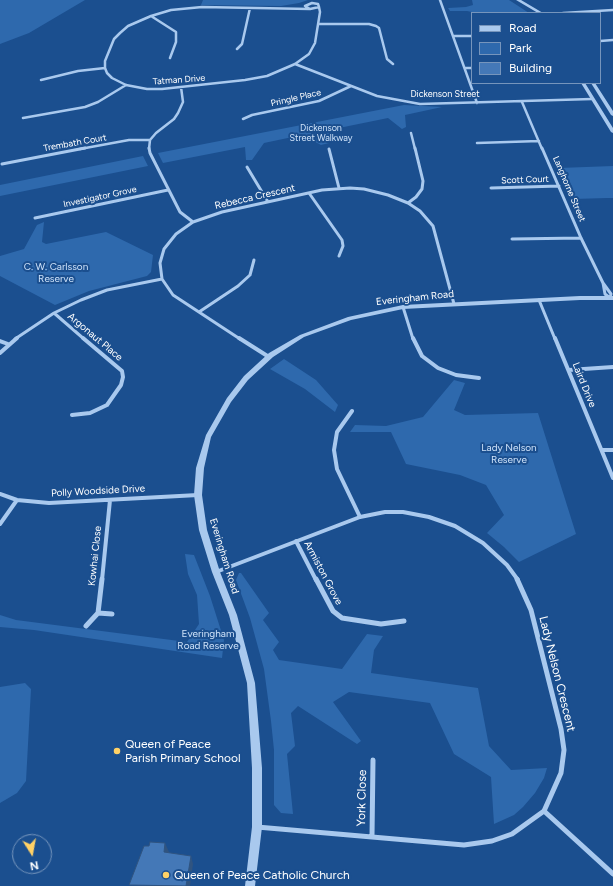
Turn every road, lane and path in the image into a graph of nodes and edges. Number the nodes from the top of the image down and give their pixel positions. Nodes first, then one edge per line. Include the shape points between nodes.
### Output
1 (315, 0) edge
2 (320, 0) edge
3 (440, 0) edge
4 (518, 0) edge
5 (310, 3) junction
6 (318, 5) junction
7 (305, 6) junction
8 (528, 6) junction
9 (250, 8) junction
10 (290, 8) junction
11 (311, 9) junction
12 (613, 10) edge
13 (535, 12) edge
14 (539, 12) edge
15 (580, 12) edge
16 (319, 14) junction
17 (151, 16) junction
18 (318, 24) junction
19 (453, 36) junction
20 (471, 36) edge
21 (613, 40) edge
22 (601, 41) edge
23 (237, 48) dead end
24 (170, 58) dead end
25 (295, 64) junction
26 (393, 64) dead end
27 (105, 68) junction
28 (465, 68) junction
29 (471, 68) edge
30 (41, 80) dead end
31 (584, 84) edge
32 (594, 84) edge
33 (126, 85) junction
34 (351, 86) junction
35 (181, 88) junction
36 (603, 98) junction
37 (592, 99) junction
38 (522, 102) junction
39 (477, 103) junction
40 (613, 115) edge
41 (23, 118) dead end
42 (243, 119) dead end
43 (613, 132) edge
44 (411, 133) dead end
45 (150, 140) junction
46 (540, 141) junction
47 (477, 143) dead end
48 (330, 150) dead end
49 (2, 164) dead end
50 (247, 167) dead end
51 (559, 186) junction
52 (339, 188) junction
53 (491, 188) dead end
54 (168, 190) junction
55 (309, 193) junction
56 (268, 202) junction
57 (408, 203) junction
58 (34, 218) dead end
59 (192, 222) junction
60 (581, 238) junction
61 (512, 239) dead end
62 (339, 256) dead end
63 (254, 260) dead end
64 (162, 278) junction
65 (610, 295) edge
66 (540, 300) junction
67 (454, 304) junction
68 (403, 307) junction
69 (199, 312) junction
70 (54, 313) junction
71 (0, 341) edge
72 (8, 344) junction
73 (0, 353) edge
74 (269, 357) junction
75 (613, 367) edge
76 (569, 370) junction
77 (479, 378) dead end
78 (352, 411) dead end
79 (72, 415) dead end
80 (602, 450) junction
81 (613, 450) edge
82 (613, 478) edge
83 (0, 494) edge
84 (198, 495) junction
85 (17, 500) junction
86 (110, 500) junction
87 (360, 517) junction
88 (0, 524) edge
89 (296, 541) junction
90 (216, 572) junction
91 (98, 613) junction
92 (112, 614) dead end
93 (404, 621) dead end
94 (86, 626) dead end
95 (373, 760) dead end
96 (544, 811) junction
97 (257, 827) junction
98 (372, 836) junction
99 (613, 874) edge
100 (250, 886) edge

1 - 5 street
2 - 6 street, Tatman Drive
3 - 19 street
4 - 8 street
5 - 6 street
5 - 7 street
6 - 11 street
6 - 16 street, Tatman Drive
7 - 10 street
7 - 11 street
8 - 13 street
8 - 14 street
9 - 10 street
9 - 17 street via 189,8
9 - 23 street via 242,44
10 - 11 street
11 - 16 street
12 - 15 street
16 - 18 street, Tatman Drive
17 - 24 street via 176,32 176,42
17 - 27 street via 128,26 117,36 105,61
18 - 25 street, Tatman Drive via 315,43 309,54
18 - 26 street via 376,26 379,28 386,59
19 - 20 street
19 - 28 street
21 - 22 street
25 - 34 street, Dickenson Street
25 - 35 street, Tatman Drive via 267,76
27 - 30 street
27 - 33 street, Tatman Drive via 112,78
28 - 29 street
28 - 39 street
31 - 37 street
32 - 36 street
33 - 35 street, Tatman Drive via 147,89
33 - 41 street via 85,107
34 - 39 street, Dickenson Street via 377,96 407,102
34 - 42 street, Pringle Place via 320,101
35 - 45 street via 184,102 178,113
36 - 37 street, Dickenson Street
36 - 40 street
37 - 38 street, Dickenson Street
37 - 43 street
38 - 39 street, Dickenson Street
38 - 46 street, Langhorne Street
44 - 57 street via 423,181 422,189
45 - 49 street, Trembath Court via 129,140
45 - 54 street via 150,153
46 - 47 street
46 - 51 street, Langhorne Street
48 - 52 street
50 - 56 street
51 - 53 street, Scott Court
51 - 60 street, Langhorne Street
52 - 55 street, Rebecca Crescent
52 - 57 street, Rebecca Crescent via 376,191
54 - 58 street, Investigator Grove
54 - 59 street via 180,212
55 - 56 street, Rebecca Crescent
55 - 62 street via 342,240 343,246
56 - 59 street, Rebecca Crescent via 222,212
57 - 67 street, Rebecca Crescent via 420,211 433,226
59 - 64 street, Rebecca Crescent via 176,234 164,249 160,263
60 - 61 street
60 - 65 street, Langhorne Street
63 - 69 street via 250,274 238,286
64 - 69 street via 173,295
64 - 70 street via 107,290
65 - 66 street, Everingham Road
66 - 67 street, Everingham Road
66 - 76 street, Laird Drive
67 - 68 street, Everingham Road
68 - 74 street, Everingham Road via 324,326 302,336
68 - 77 street via 413,339 422,356 438,368 456,375
69 - 74 street
70 - 72 street
70 - 79 street, Argonaut Place via 122,371 121,385 106,405 90,412
71 - 72 street
72 - 73 street
74 - 84 street, Everingham Road via 246,378 229,400 208,436 200,468
75 - 76 street
76 - 80 street, Laird Drive
78 - 87 street via 337,432 334,450 337,469
80 - 81 street
80 - 82 street, Laird Drive
83 - 85 street, Polly Woodside Drive
84 - 86 street, Polly Woodside Drive
84 - 90 street, Everingham Road via 203,530
85 - 86 street, Polly Woodside Drive via 49,503
85 - 88 street
86 - 91 street, Kowhai Close
87 - 89 street, Lady Nelson Crescent
87 - 96 street, Lady Nelson Crescent via 385,512 403,512 455,526 488,547 507,565 520,583 531,610 562,729 564,750 561,773
89 - 90 street, Lady Nelson Crescent
89 - 93 street, Armiston Grove via 332,611 342,618 381,624
90 - 97 street, Everingham Road via 233,615 250,683 257,768
91 - 92 street
91 - 94 street
95 - 98 street, York Close
96 - 98 street, Lady Nelson Crescent via 512,834 492,842 464,845
96 - 99 street
97 - 98 street, Lady Nelson Crescent
97 - 100 street, Everingham Road

